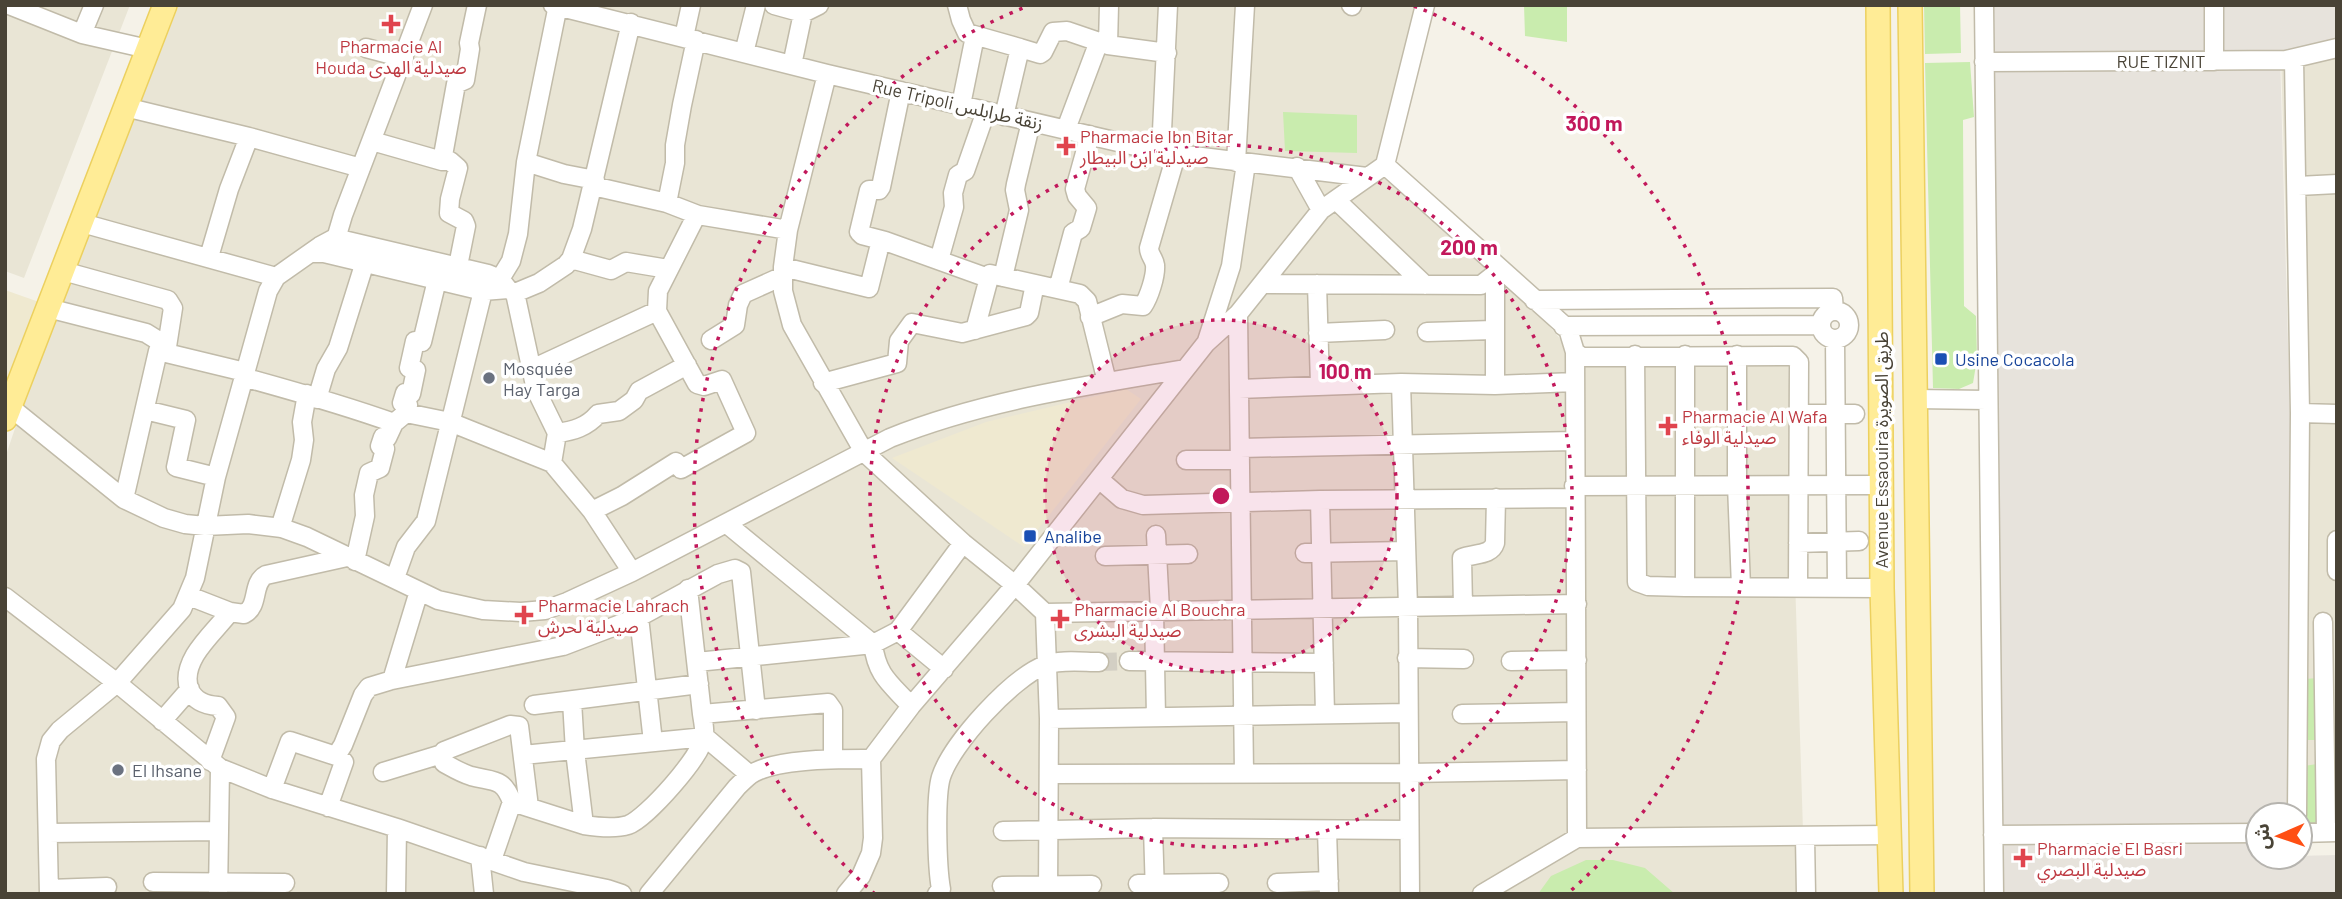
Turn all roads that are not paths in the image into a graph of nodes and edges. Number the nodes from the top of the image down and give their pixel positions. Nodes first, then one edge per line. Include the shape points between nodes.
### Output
1 (9, 5) edge
2 (94, 5) edge
3 (165, 5) edge
4 (423, 5) edge
5 (477, 5) edge
6 (556, 5) edge
7 (691, 5) edge
8 (756, 5) edge
9 (774, 5) edge
10 (957, 5) edge
11 (1109, 5) edge
12 (1168, 5) edge
13 (1245, 5) edge
14 (1424, 5) edge
15 (1878, 5) edge
16 (1910, 5) edge
17 (1984, 5) edge
18 (2214, 5) edge
19 (811, 9) edge
20 (38, 10) edge
21 (631, 23) junction
22 (82, 34) junction
23 (975, 36) junction
24 (690, 38) junction
25 (1103, 45) junction
26 (366, 48) dead end
27 (1020, 48) junction
28 (2337, 48) edge
29 (148, 49) junction
30 (744, 53) junction
31 (1167, 53) junction
32 (404, 58) junction
33 (2294, 59) junction
34 (2214, 61) junction
35 (1984, 62) junction
36 (792, 65) junction
37 (827, 74) junction
38 (901, 90) junction
39 (961, 105) junction
40 (125, 107) junction
41 (995, 113) junction
42 (1031, 122) junction
43 (1066, 130) junction
44 (1090, 135) junction
45 (249, 137) junction
46 (372, 141) junction
47 (1169, 153) junction
48 (442, 161) junction
49 (526, 162) junction
50 (1241, 162) junction
51 (1385, 165) junction
52 (1297, 167) junction
53 (361, 168) junction
54 (1367, 177) junction
55 (594, 183) junction
56 (2337, 184) edge
57 (2298, 186) junction
58 (1336, 200) junction
59 (667, 203) junction
60 (1321, 210) junction
61 (698, 215) junction
62 (82, 223) junction
63 (788, 230) junction
64 (885, 241) junction
65 (333, 247) junction
66 (209, 257) junction
67 (571, 259) junction
68 (939, 260) junction
69 (378, 261) junction
70 (458, 266) junction
71 (668, 269) junction
72 (63, 271) junction
73 (783, 271) junction
74 (1498, 271) junction
75 (276, 277) junction
76 (995, 277) junction
77 (437, 280) junction
78 (1035, 284) junction
79 (1262, 284) junction
80 (1317, 284) junction
81 (1425, 285) junction
82 (508, 287) junction
83 (1058, 289) junction
84 (483, 291) junction
85 (1643, 299) junction
86 (1704, 299) junction
87 (1760, 299) junction
88 (1534, 300) junction
89 (1579, 300) junction
90 (48, 308) junction
91 (657, 311) junction
92 (1834, 311) junction
93 (1238, 314) junction
94 (1090, 317) junction
95 (1705, 325) junction
96 (1760, 325) junction
97 (1821, 325) junction
98 (1571, 326) junction
99 (1643, 326) junction
100 (975, 330) junction
101 (1385, 330) dead end
102 (1493, 330) junction
103 (1427, 332) dead end
104 (1318, 333) junction
105 (1835, 339) junction
106 (711, 340) dead end
107 (1206, 343) junction
108 (167, 349) junction
109 (1578, 355) junction
110 (1640, 355) junction
111 (1685, 355) junction
112 (1706, 355) junction
113 (1737, 355) junction
114 (1762, 356) junction
115 (687, 365) junction
116 (531, 369) junction
117 (1185, 369) junction
118 (244, 375) junction
119 (1107, 382) junction
120 (1575, 382) junction
121 (823, 383) junction
122 (1401, 383) junction
123 (1320, 385) junction
124 (1494, 385) junction
125 (1239, 388) junction
126 (312, 397) junction
127 (1915, 399) junction
128 (1987, 400) junction
129 (145, 410) junction
130 (8, 413) edge
131 (2301, 413) junction
132 (1799, 414) junction
133 (1836, 414) junction
134 (1855, 414) dead end
135 (2337, 414) edge
136 (400, 418) junction
137 (450, 422) junction
138 (557, 433) junction
139 (1575, 441) junction
140 (1404, 444) junction
141 (864, 452) junction
142 (1240, 454) junction
143 (1186, 460) dead end
144 (552, 463) junction
145 (216, 477) junction
146 (1099, 479) junction
147 (1635, 485) junction
148 (1684, 485) junction
149 (1737, 485) junction
150 (1799, 485) junction
151 (1837, 485) junction
152 (1881, 485) junction
153 (1574, 492) junction
154 (1496, 498) junction
155 (124, 499) junction
156 (1405, 499) junction
157 (1320, 500) junction
158 (1241, 503) junction
159 (592, 511) junction
160 (727, 524) junction
161 (205, 526) junction
162 (280, 528) junction
163 (1156, 535) dead end
164 (2337, 540) edge
165 (1859, 541) dead end
166 (1836, 542) junction
167 (963, 543) junction
168 (1798, 543) junction
169 (752, 544) junction
170 (1405, 551) junction
171 (1313, 553) junction
172 (1188, 554) dead end
173 (1157, 555) junction
174 (1105, 556) dead end
175 (351, 559) junction
176 (739, 570) junction
177 (2337, 571) edge
178 (632, 572) junction
179 (395, 578) junction
180 (1016, 585) junction
181 (1837, 586) junction
182 (1685, 587) junction
183 (1741, 587) junction
184 (1798, 587) junction
185 (1882, 588) junction
186 (688, 589) junction
187 (419, 592) junction
188 (190, 596) junction
189 (5, 597) edge
190 (1577, 604) junction
191 (1463, 606) junction
192 (1408, 607) junction
193 (1242, 608) junction
194 (1323, 608) junction
195 (1157, 610) junction
196 (230, 612) junction
197 (1045, 613) junction
198 (639, 617) junction
199 (2299, 622) junction
200 (2330, 622) edge
201 (898, 631) junction
202 (873, 644) junction
203 (752, 658) junction
204 (1407, 658) junction
205 (1464, 659) dead end
206 (1577, 660) junction
207 (1129, 661) tunnel mouth
208 (1154, 661) junction
209 (1511, 661) dead end
210 (696, 662) junction
211 (1099, 662) tunnel mouth
212 (1241, 662) junction
213 (1048, 663) junction
214 (1324, 663) junction
215 (944, 668) junction
216 (392, 680) junction
217 (117, 683) junction
218 (699, 684) junction
219 (190, 689) junction
220 (646, 690) junction
221 (572, 701) junction
222 (534, 705) dead end
223 (911, 706) junction
224 (757, 710) junction
225 (1576, 712) junction
226 (1408, 713) junction
227 (702, 714) junction
228 (1325, 714) junction
229 (1462, 714) dead end
230 (1243, 716) junction
231 (1156, 717) junction
232 (1049, 719) junction
233 (162, 721) junction
234 (705, 737) junction
235 (653, 742) junction
236 (575, 751) junction
237 (442, 754) junction
238 (523, 755) junction
239 (833, 759) junction
240 (872, 759) junction
241 (2299, 760) junction
242 (2331, 760) edge
243 (344, 762) dead end
244 (215, 765) junction
245 (1577, 770) junction
246 (383, 772) dead end
247 (1244, 773) junction
248 (1409, 773) junction
249 (1049, 774) junction
250 (750, 775) junction
251 (272, 789) junction
252 (2298, 801) edge
253 (521, 804) junction
254 (328, 807) junction
255 (584, 825) junction
256 (397, 828) junction
257 (1153, 828) junction
258 (1328, 830) junction
259 (1409, 830) junction
260 (218, 831) junction
261 (1003, 831) dead end
262 (1049, 831) junction
263 (2314, 832) edge
264 (2332, 832) edge
265 (48, 833) junction
266 (2244, 833) edge
267 (1890, 835) junction
268 (1993, 835) junction
269 (1805, 837) junction
270 (1577, 838) junction
271 (486, 858) junction
272 (153, 882) dead end
273 (285, 883) dead end
274 (1219, 883) dead end
275 (1277, 883) dead end
276 (1092, 885) dead end
277 (1002, 886) dead end
278 (107, 887) dead end
279 (1149, 887) edge
280 (1329, 887) edge
281 (218, 888) edge
282 (575, 888) edge
283 (1048, 890) edge
284 (49, 891) edge
285 (939, 892) edge
286 (396, 894) edge
287 (484, 894) edge
288 (622, 894) edge
289 (649, 894) edge
290 (846, 894) edge
291 (1410, 894) edge
292 (1482, 894) edge
293 (1805, 894) edge
294 (1891, 894) edge
295 (1922, 894) edge
296 (1994, 894) edge

1 - 20 street
2 - 22 street
3 - 29 main road
4 - 32 street
5 - 48 street via 465,80 456,84
6 - 21 street, Rue Tripoli زنقة طرابلس
6 - 49 street
7 - 24 street
8 - 30 street
9 - 19 street
10 - 23 street via 964,29
11 - 25 street
12 - 31 street
13 - 50 street
14 - 51 street
15 - 152 main road, Avenue Essaouira طريق الصويرة
16 - 127 main road, Avenue Essaouira طريق الصويرة
17 - 35 street
18 - 34 street
19 - 36 street
20 - 22 street
21 - 24 street, Rue Tripoli زنقة طرابلس
21 - 55 street
22 - 29 street
23 - 27 street
23 - 39 street
24 - 30 street, Rue Tripoli زنقة طرابلس
24 - 59 street
25 - 27 street via 1056,31 1040,54
25 - 31 street
25 - 43 street
26 - 32 street
27 - 41 street
28 - 33 street, RUE TIZNIT
29 - 40 main road
30 - 36 street, Rue Tripoli زنقة طرابلس
31 - 47 street
32 - 46 street
33 - 34 street, RUE TIZNIT
33 - 57 street
34 - 35 street, RUE TIZNIT
35 - 128 street
36 - 37 street, Rue Tripoli زنقة طرابلس
37 - 38 street, Rue Tripoli زنقة طرابلس
37 - 63 street
38 - 39 street, Rue Tripoli زنقة طرابلس
38 - 64 street via 881,187 869,190 859,232
39 - 41 street, Rue Tripoli زنقة طرابلس
40 - 45 street
40 - 62 main road
41 - 42 street, Rue Tripoli زنقة طرابلس
41 - 68 street via 965,171 958,175
42 - 43 street, Rue Tripoli زنقة طرابلس
42 - 76 street via 1014,190 1019,210
43 - 44 street, Rue Tripoli زنقة طرابلس
44 - 47 street, Rue Tripoli زنقة طرابلس
44 - 83 street via 1075,189 1087,208 1081,228 1073,233
45 - 53 street
45 - 66 street
46 - 48 street
46 - 53 street
47 - 50 street, Rue Tripoli زنقة طرابلس
47 - 94 street via 1148,252 1155,266 1147,300 1143,306 1122,304
48 - 70 street via 458,168 449,212 466,226
49 - 55 street
49 - 82 street
50 - 52 street, Rue Tripoli زنقة طرابلس
50 - 107 street via 1231,266
51 - 54 street
51 - 74 street
52 - 54 street, Rue Tripoli زنقة طرابلس
52 - 60 street
53 - 65 street
54 - 58 street
55 - 59 street
55 - 67 street
56 - 57 street
57 - 131 street
58 - 60 street
58 - 81 street
59 - 61 street
60 - 79 street
61 - 63 street
61 - 71 street
62 - 66 street
62 - 72 main road
63 - 73 street
64 - 68 street
64 - 73 street via 869,288
65 - 69 street
65 - 69 street
65 - 75 street via 311,253
66 - 75 street
67 - 71 street via 611,270 626,262
67 - 82 street via 555,273
68 - 76 street
69 - 70 street
69 - 77 street
69 - 126 street
70 - 82 street
71 - 91 street via 658,291
72 - 90 main road
72 - 108 street via 168,300 173,308
73 - 106 street via 743,295 735,326
73 - 121 street via 785,307
74 - 81 street via 1480,285
74 - 88 street
74 - 102 street
75 - 118 street
76 - 78 street
76 - 100 street
77 - 84 street
77 - 136 street via 422,342 415,341 409,368 416,370
78 - 83 street
78 - 100 street via 1028,315
79 - 80 street
79 - 93 street
80 - 81 street
80 - 104 street
82 - 84 street
82 - 116 street
83 - 94 street via 1084,296
84 - 137 street
85 - 86 street
85 - 89 street
85 - 99 street
86 - 87 street
86 - 95 street
87 - 92 street via 1833,298
87 - 96 street
88 - 89 street
88 - 98 street
89 - 98 street
90 - 108 street via 146,334
90 - 130 main road
91 - 115 street
91 - 116 street
92 - 97 street via 1825,315
92 - 105 street via 1845,314 1849,324 1845,335
93 - 107 street
93 - 125 street
94 - 119 street
95 - 96 street
95 - 99 street
95 - 112 street
96 - 97 street
96 - 114 street
97 - 105 street via 1828,337
98 - 99 street
98 - 109 street via 1568,329
99 - 110 street
100 - 121 street via 959,333 912,323 899,341 897,363
101 - 104 street
102 - 103 street
102 - 124 street
104 - 123 street
105 - 133 street
107 - 117 street
108 - 118 street
108 - 129 street via 158,351
109 - 110 street
109 - 120 street
110 - 111 street
110 - 147 street
111 - 112 street
111 - 148 street
112 - 113 street
113 - 114 street
113 - 149 street
114 - 132 street via 1793,356 1799,362
115 - 138 street via 639,391 619,411 598,414 575,430
115 - 159 street via 697,384 722,380 746,433 681,469 676,462
116 - 138 street
117 - 119 street
117 - 146 street
118 - 126 street
118 - 145 street
119 - 141 street via 961,413
120 - 124 street
120 - 139 street
121 - 141 street
122 - 123 street
122 - 124 street
122 - 140 street
123 - 125 street
125 - 142 street
126 - 136 street
126 - 162 street via 302,422 301,460
127 - 128 street
127 - 295 main road, Avenue Essaouira طريق الصويرة
128 - 268 street
129 - 145 street via 186,420 176,467
129 - 155 street
130 - 155 street
131 - 135 street
131 - 199 street
132 - 133 street
132 - 150 street
133 - 134 street
133 - 151 street
136 - 137 street
136 - 175 street via 383,438 380,468 369,473 365,516
137 - 144 street
137 - 179 street via 426,521 406,547
138 - 144 street
139 - 140 street
139 - 153 street
140 - 142 street
140 - 156 street
141 - 160 street
141 - 167 street
142 - 143 street
142 - 158 street
144 - 159 street
145 - 161 street
146 - 158 street via 1122,499 1137,504
146 - 180 street
147 - 148 street
147 - 153 street
147 - 182 street via 1635,579 1640,584
148 - 149 street
148 - 182 street
149 - 150 street
149 - 183 street
150 - 151 street
150 - 168 street
151 - 152 street
151 - 166 street
152 - 185 main road, Avenue Essaouira طريق الصويرة
153 - 154 street
153 - 190 street
154 - 156 street
154 - 191 street via 1493,548 1462,558
155 - 161 street via 164,518
156 - 157 street
156 - 170 street
157 - 158 street
157 - 171 street
158 - 193 street
159 - 178 street
160 - 169 street
160 - 178 street
161 - 162 street
161 - 188 street
162 - 175 street
163 - 173 street
164 - 177 street
165 - 166 street
166 - 168 street
166 - 181 street
167 - 180 street
167 - 201 street
168 - 184 street
169 - 176 street
169 - 202 street
170 - 171 street
170 - 192 street
171 - 194 street
172 - 173 street
173 - 174 street
173 - 195 street
175 - 179 street
175 - 196 street via 266,575 258,582 249,611
176 - 186 street via 718,573
176 - 203 street
178 - 187 street via 545,610 483,610
179 - 187 street
180 - 197 street
180 - 215 street
181 - 184 street
181 - 185 street
182 - 183 street
183 - 184 street
185 - 267 main road, Avenue Essaouira طريق الصويرة
186 - 198 street
186 - 210 street
187 - 216 street
188 - 196 street
188 - 217 street via 174,621
189 - 217 street
190 - 191 street
190 - 206 street
191 - 192 street
192 - 194 street
192 - 204 street
193 - 194 street
193 - 195 street
193 - 212 street
194 - 214 street
195 - 197 street
195 - 208 street
196 - 219 street via 196,653
197 - 213 street
198 - 216 street via 563,646
198 - 220 street
199 - 200 street
199 - 241 street
200 - 242 street
201 - 202 street
201 - 215 street
202 - 203 street
202 - 223 street via 882,675
203 - 210 street
203 - 224 street
204 - 205 street
204 - 226 street
206 - 209 street
206 - 225 street
207 - 208 street
208 - 212 street
208 - 231 street
210 - 218 street
211 - 213 street
212 - 214 street
212 - 230 street
213 - 232 street
213 - 285 street via 1004,692 958,747 942,774 938,790
214 - 228 street
215 - 223 street
216 - 251 street via 369,687 363,695 335,757 288,742
217 - 233 street
217 - 265 street via 51,741 46,759
218 - 220 street
218 - 227 street
219 - 233 street
219 - 244 street via 199,702 218,706 226,717
220 - 221 street
220 - 235 street
221 - 222 street
221 - 236 street
223 - 240 street
224 - 227 street
224 - 239 street via 828,703 833,710
225 - 229 street
225 - 245 street
226 - 228 street
226 - 248 street
227 - 234 street
228 - 230 street
230 - 231 street
230 - 247 street
231 - 232 street
232 - 249 street
233 - 244 street
234 - 235 street
234 - 250 street
234 - 255 street via 674,785 632,824
235 - 236 street
236 - 238 street
236 - 255 street
237 - 238 street via 515,725 521,731
237 - 246 street
237 - 253 street via 444,763 460,771 500,782
238 - 253 street
239 - 240 street
239 - 250 street via 778,765
240 - 290 street via 871,853
241 - 242 street
241 - 252 street
242 - 264 street
243 - 254 street
244 - 251 street
244 - 260 street
245 - 248 street
245 - 270 street
247 - 248 street
247 - 249 street
248 - 259 street
249 - 262 street
250 - 289 street
251 - 254 street
253 - 255 street
253 - 271 street
254 - 256 street
256 - 271 street
256 - 286 street
257 - 258 street
257 - 262 street
257 - 279 street
258 - 259 street
258 - 280 street
259 - 291 street
260 - 265 street
260 - 281 street
261 - 262 street
262 - 283 street
263 - 264 street
265 - 284 street
266 - 268 street
267 - 269 street
267 - 294 main road, Avenue Essaouira طريق الصويرة
268 - 296 street
269 - 270 street
269 - 293 street
270 - 292 street
271 - 282 street
271 - 287 street
272 - 281 street
273 - 281 street
274 - 279 street
275 - 280 street
276 - 283 street
277 - 283 street
278 - 284 street
282 - 288 street

